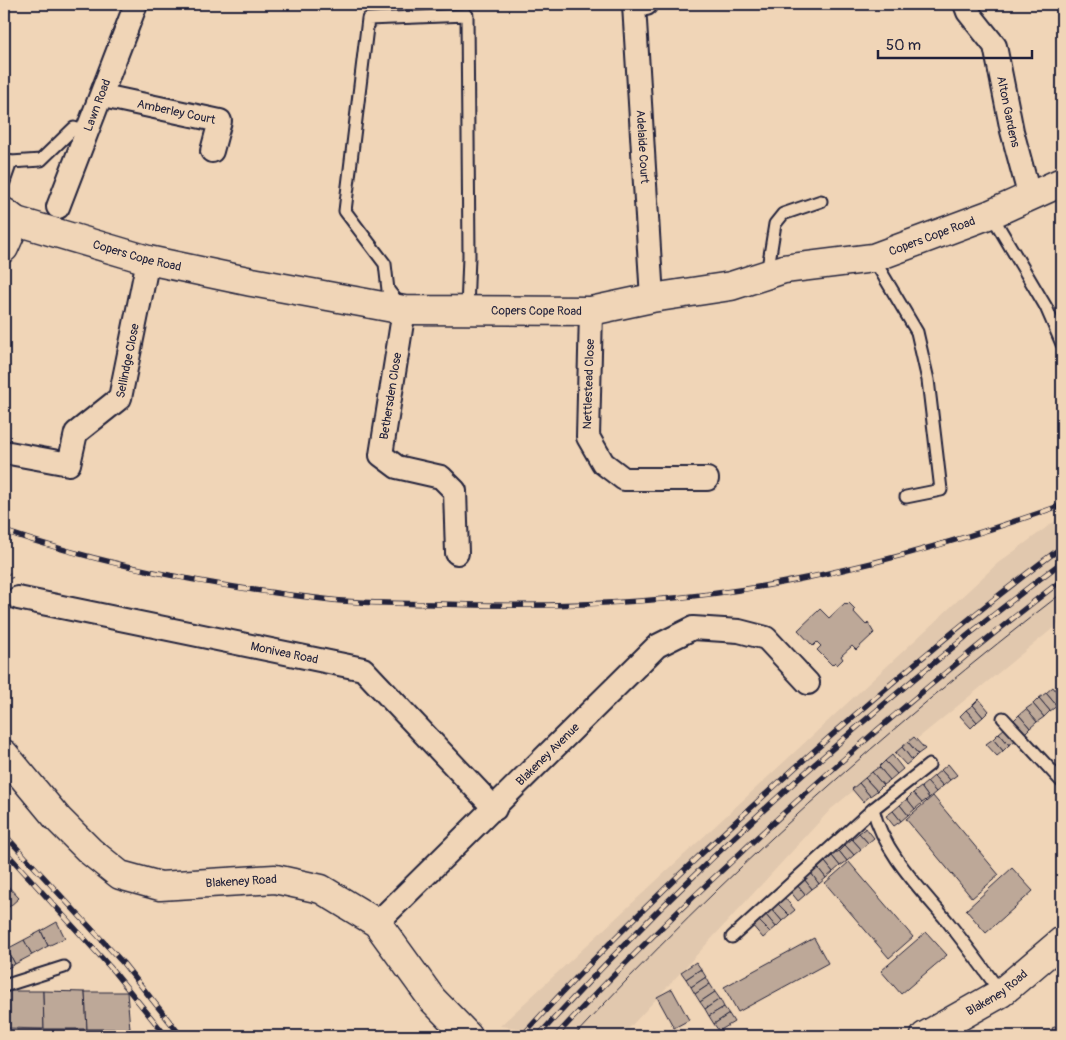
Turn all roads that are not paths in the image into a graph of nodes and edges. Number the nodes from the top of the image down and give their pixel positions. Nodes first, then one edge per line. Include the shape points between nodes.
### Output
1 (136, 4) edge
2 (646, 4) edge
3 (965, 4) edge
4 (102, 96) junction
5 (86, 132) junction
6 (212, 151) dead end
7 (8, 160) edge
8 (4, 182) edge
9 (1062, 182) edge
10 (1030, 198) junction
11 (821, 201) dead end
12 (58, 207) dead end
13 (991, 214) junction
14 (10, 216) edge
15 (4, 248) edge
16 (872, 258) junction
17 (148, 260) junction
18 (767, 274) junction
19 (652, 298) junction
20 (404, 310) junction
21 (467, 310) junction
22 (592, 312) junction
23 (1062, 344) edge
24 (4, 452) edge
25 (707, 479) dead end
26 (906, 497) dead end
27 (457, 554) dead end
28 (18, 598) dead end
29 (808, 683) dead end
30 (1003, 718) dead end
31 (4, 754) edge
32 (929, 765) dead end
33 (1062, 782) edge
34 (495, 809) junction
35 (873, 809) junction
36 (377, 923) junction
37 (732, 937) dead end
38 (1062, 942) edge
39 (64, 967) dead end
40 (4, 986) edge
41 (1001, 993) junction
42 (468, 1036) edge
43 (925, 1036) edge

1 - 4 street, Lawn Road
2 - 19 street, Adelaide Court via 634,5
3 - 10 street, Alton Gardens via 995,46 1012,131
4 - 5 street, Lawn Road
4 - 6 street, Amberley Court via 220,121
5 - 7 lane via 74,128 41,160
5 - 12 street, Lawn Road
7 - 8 lane
9 - 10 street, Copers Cope Road
10 - 13 street, Copers Cope Road
11 - 18 lane via 783,214 775,224
13 - 16 street, Copers Cope Road
13 - 23 lane via 1046,307
14 - 15 street
14 - 17 street, Copers Cope Road
16 - 18 street, Copers Cope Road
16 - 26 lane via 917,332 928,380 942,490
17 - 20 street, Copers Cope Road
17 - 24 street, Sellindge Close via 120,398 76,433 69,464
18 - 19 street, Copers Cope Road via 731,286
19 - 22 street, Copers Cope Road
20 - 21 street, Copers Cope Road
20 - 21 lane via 388,290 386,264 346,211 368,19 467,15
20 - 27 street, Bethersden Close via 381,455 397,467 441,478 455,491
21 - 22 street, Copers Cope Road
22 - 25 street, Nettlestead Close via 588,437 603,462 624,479
28 - 34 street, Monivea Road via 363,669
29 - 34 street, Blakeney Avenue via 766,638 740,631 693,628 657,646
30 - 33 lane
31 - 36 street, Blakeney Road via 58,819 120,875 160,886 275,879 320,889
32 - 35 lane
34 - 36 street, Blakeney Avenue
35 - 37 lane
35 - 41 lane via 878,829 901,864
36 - 42 street, Blakeney Road via 432,999
38 - 41 street, Blakeney Road
39 - 40 lane
41 - 43 street, Blakeney Road

